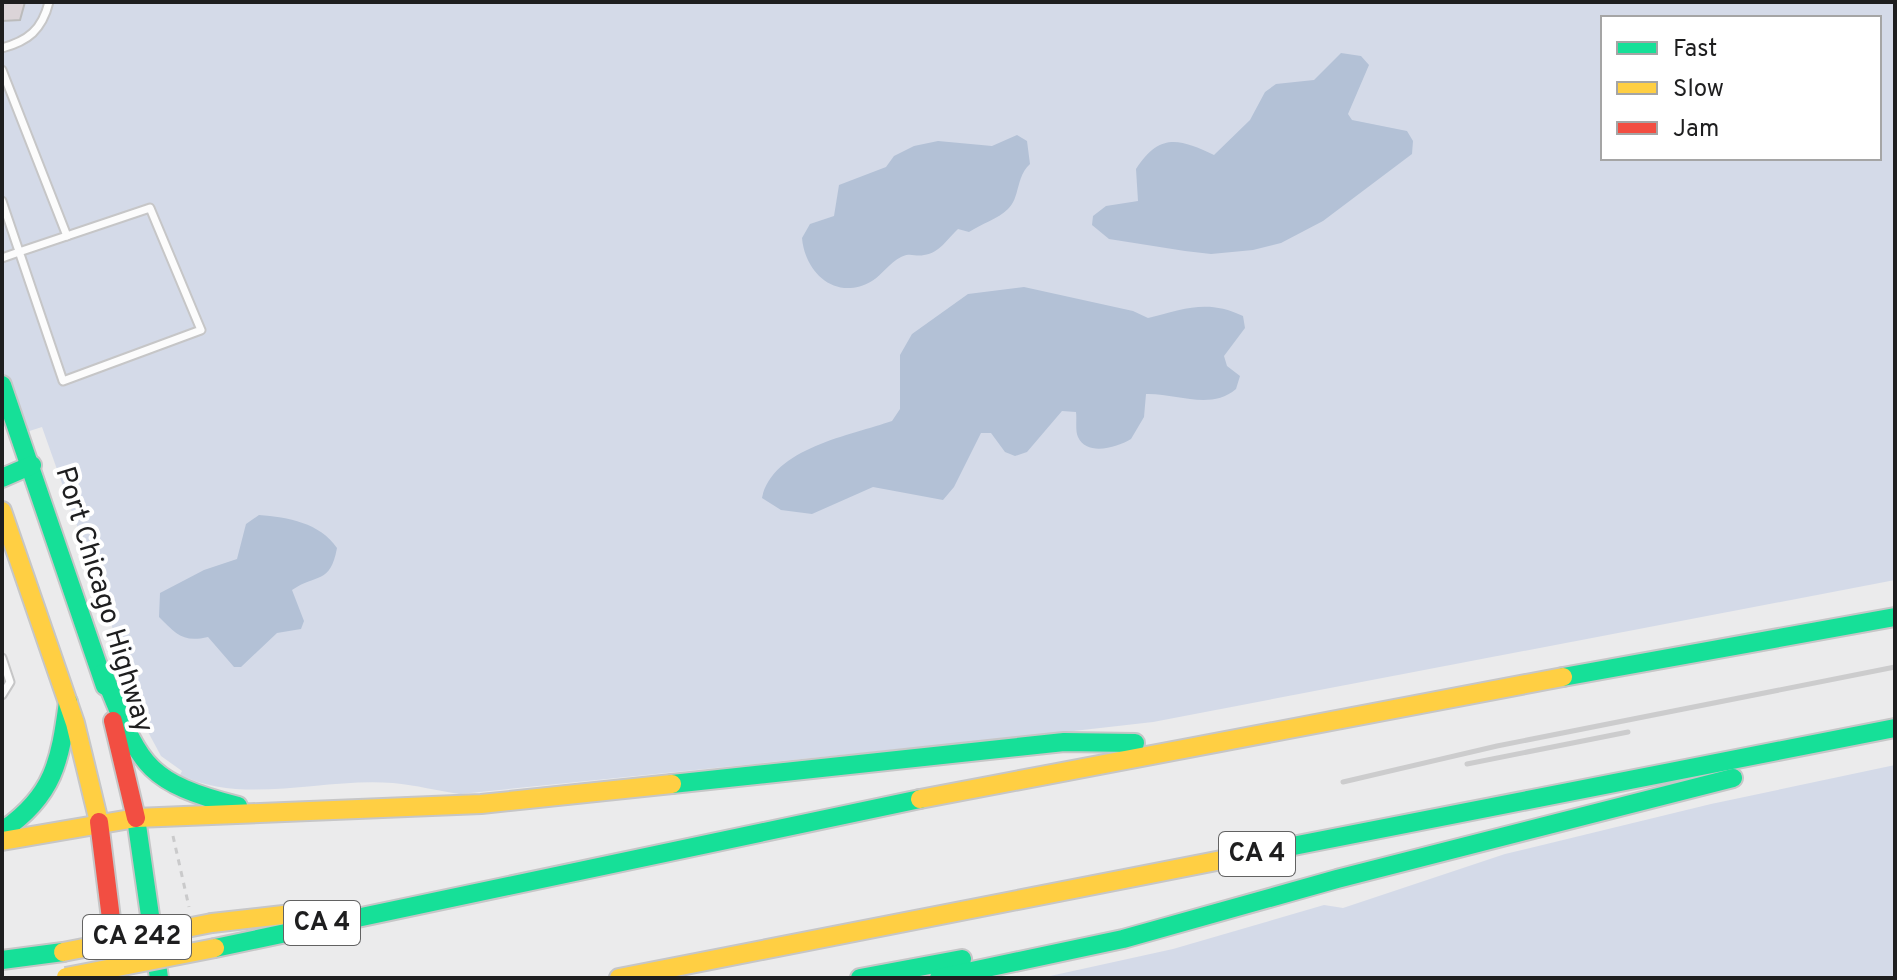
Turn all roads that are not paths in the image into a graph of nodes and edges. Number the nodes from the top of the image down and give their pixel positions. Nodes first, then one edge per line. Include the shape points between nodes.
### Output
1 (49, 2) edge
2 (2, 48) edge
3 (2, 70) edge
4 (2, 201) edge
5 (67, 236) junction
6 (19, 252) junction
7 (2, 258) edge
8 (2, 385) edge
9 (32, 465) junction
10 (2, 478) edge
11 (2, 511) edge
12 (1895, 617) edge
13 (2, 658) edge
14 (103, 673) junction
15 (2, 695) edge
16 (68, 702) junction
17 (1895, 728) edge
18 (1895, 735) edge
19 (1192, 744) junction
20 (259, 812) junction
21 (136, 818) junction
22 (99, 822) junction
23 (2, 831) edge
24 (2, 841) edge
25 (428, 899) junction
26 (1194, 920) junction
27 (2, 960) edge
28 (64, 978) edge
29 (119, 978) edge
30 (159, 978) edge
31 (619, 978) edge
32 (860, 978) edge
33 (939, 978) edge

1 - 2 lane via 30,38
3 - 5 lane
4 - 6 lane
5 - 6 lane
5 - 6 lane via 150,208 201,330 63,381
6 - 7 lane
8 - 9 main road, Port Chicago Highway
9 - 10 main road
9 - 14 main road, Port Chicago Highway
11 - 16 main road
12 - 19 main road, CA 4
13 - 15 lane via 10,682
14 - 20 main road via 129,733 155,774 195,794
14 - 21 main road, Port Chicago Highway
16 - 22 main road
16 - 23 main road via 51,788
17 - 31 main road, CA 4
18 - 26 main road
19 - 20 main road via 1064,742 481,804
19 - 25 main road, CA 4
20 - 21 main road
21 - 22 main road
21 - 30 main road, Port Chicago Highway
22 - 24 main road
22 - 29 main road
25 - 27 main road, CA 242, bridge via 212,923
25 - 28 main road, CA 4, bridge
26 - 32 main road
26 - 33 main road

